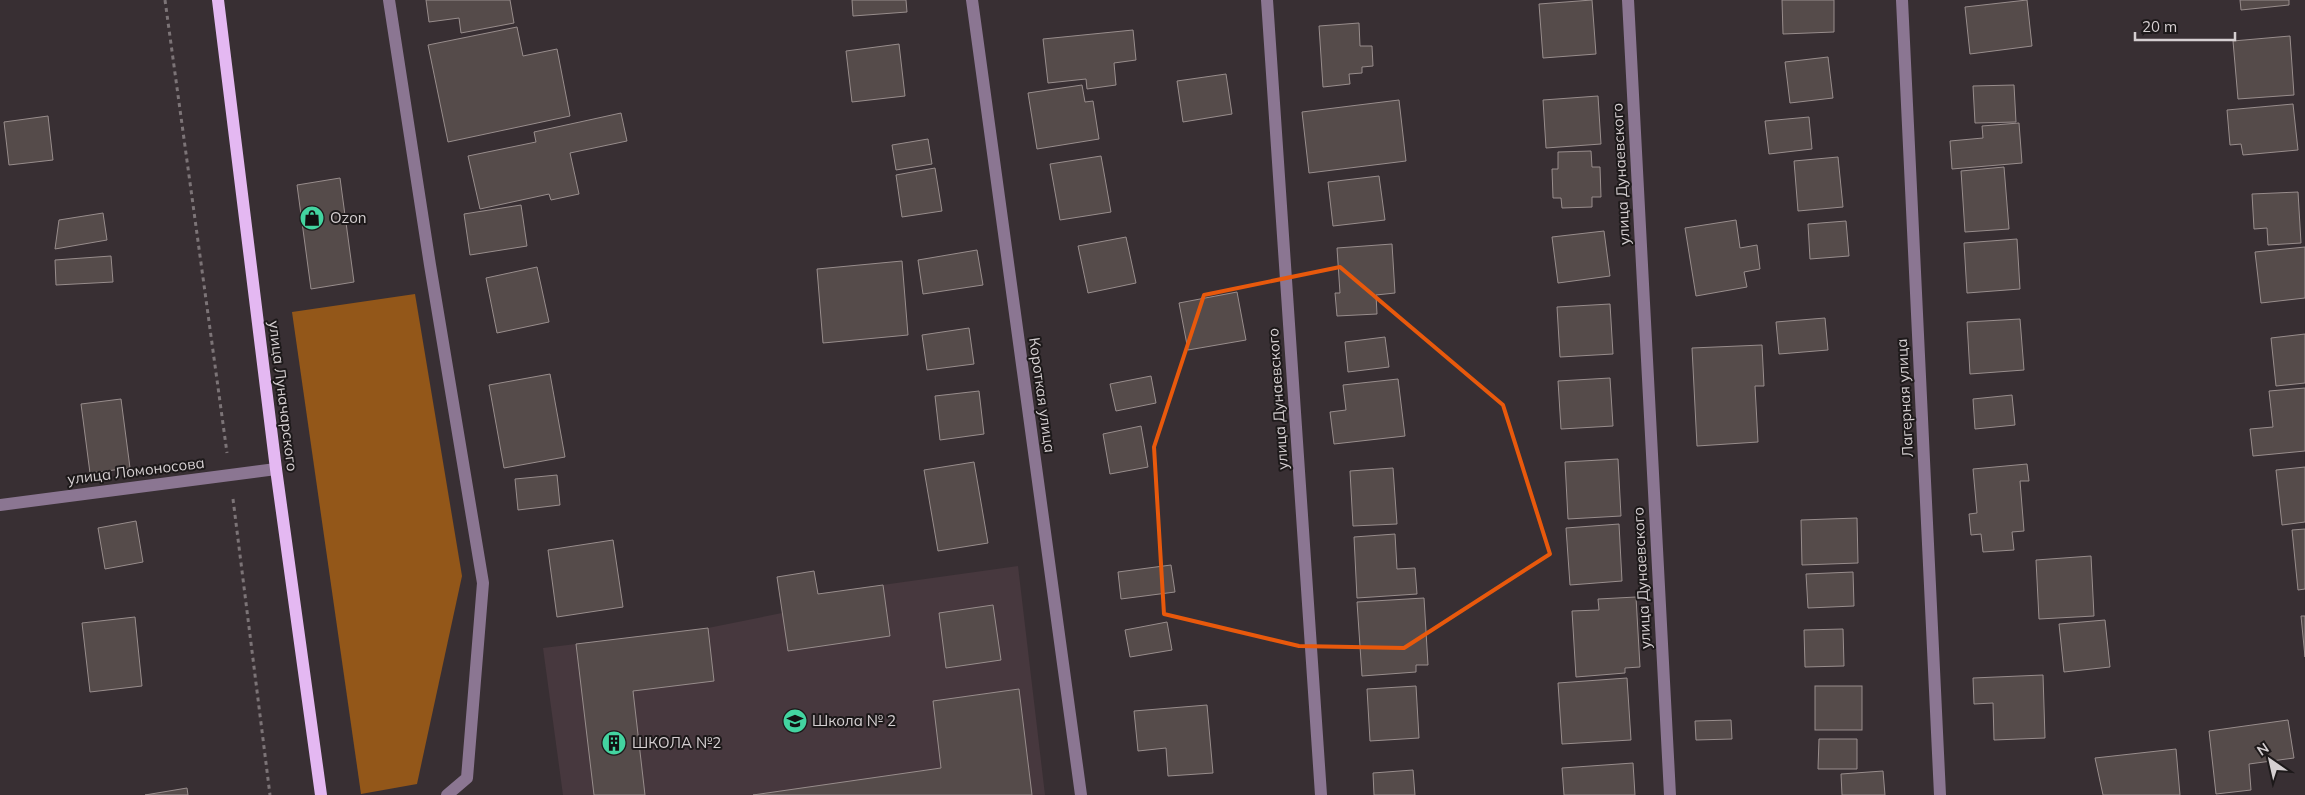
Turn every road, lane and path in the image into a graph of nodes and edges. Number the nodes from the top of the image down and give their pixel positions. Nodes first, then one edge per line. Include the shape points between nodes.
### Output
1 (166, 0) edge
2 (218, 0) edge
3 (389, 0) edge
4 (972, 0) edge
5 (1267, 0) edge
6 (1628, 0) edge
7 (1902, 0) edge
8 (276, 469) junction
9 (230, 475) junction
10 (0, 505) edge
11 (270, 795) edge
12 (321, 795) edge
13 (447, 795) edge
14 (1080, 795) edge
15 (1320, 795) edge
16 (1670, 795) edge
17 (1940, 795) edge

1 - 9 path
2 - 8 main road, улица Луначарского
3 - 13 street via 483,583 467,778
4 - 14 street, Короткая улица
5 - 15 street, улица Дунаевского
6 - 16 street, улица Дунаевского
7 - 17 street, Лагерная улица
8 - 9 street, улица Ломоносова
8 - 12 main road, улица Луначарского
9 - 10 street, улица Ломоносова
9 - 11 path

